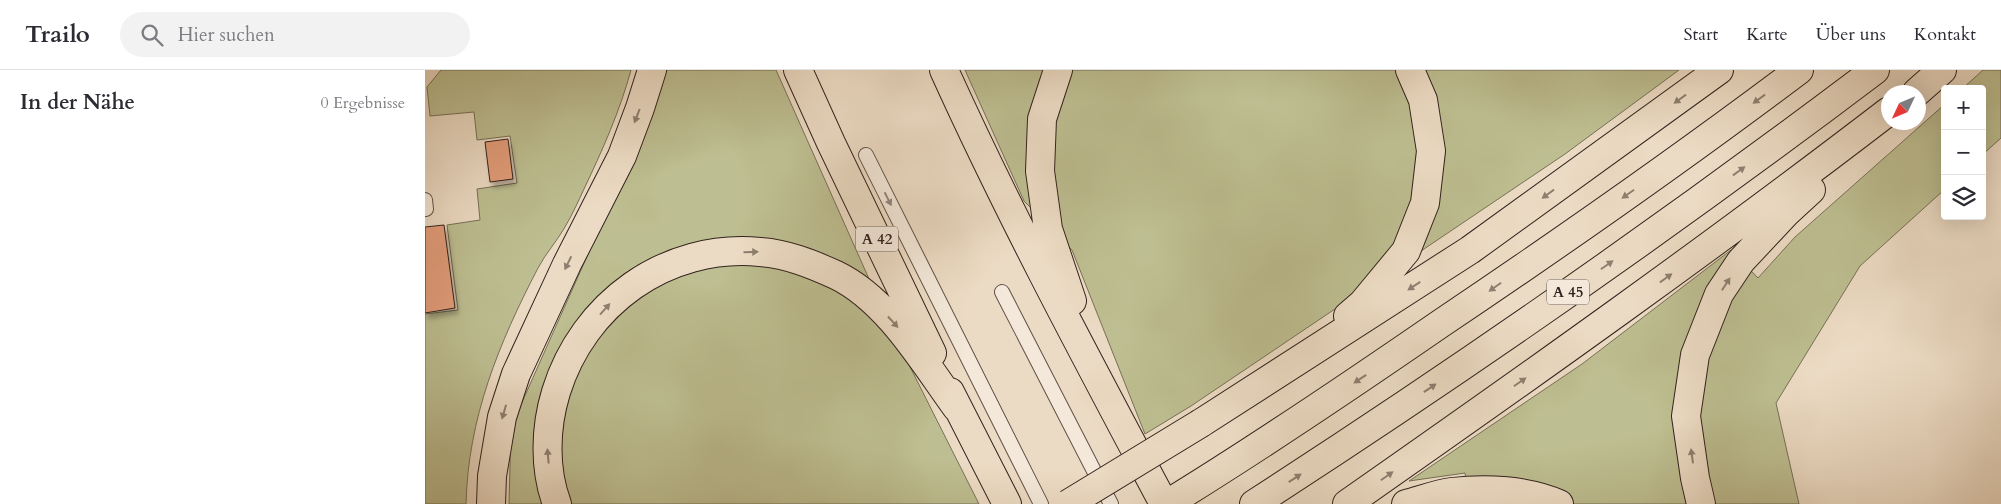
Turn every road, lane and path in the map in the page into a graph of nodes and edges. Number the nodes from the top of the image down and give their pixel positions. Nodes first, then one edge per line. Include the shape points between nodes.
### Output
1 (652, 70) edge
2 (797, 70) edge
3 (944, 70) edge
4 (1058, 70) edge
5 (1409, 70) edge
6 (1719, 70) edge
7 (1799, 70) edge
8 (1875, 70) edge
9 (1940, 72) edge
10 (1922, 85) edge
11 (1925, 85) edge
12 (1881, 117) edge
13 (1881, 126) edge
14 (866, 155) dead end
15 (1002, 292) dead end
16 (1086, 356) junction
17 (1298, 362) junction
18 (957, 408) junction
19 (491, 504) edge
20 (557, 504) edge
21 (1007, 504) edge
22 (1041, 504) edge
23 (1068, 504) edge
24 (1111, 504) edge
25 (1165, 504) edge
26 (1254, 504) edge
27 (1347, 504) edge
28 (1406, 504) edge
29 (1559, 504) edge
30 (1701, 504) edge

1 -> 19 highway via 622,156 516,374 502,417 492,476
2 - 18 highway, A 42
3 - 16 highway
4 - 16 highway via 1042,119 1040,172 1047,229 1075,309
5 - 17 highway via 1423,100 1431,151 1425,203 1406,252 1363,303
6 -> 17 highway via 1470,250
7 -> 25 highway, A 45 via 1496,287 1282,432
26 -> 8 highway, A 45 via 1362,434 1601,269
9 - 10 highway
9 - 11 highway
27 -> 12 highway via 1631,304
30 -> 13 highway via 1686,416 1695,355 1719,294 1741,261 1786,213
14 -> 22 lane
15 - 24 lane
16 - 25 highway
17 - 23 highway, bridge
20 -> 18 highway via 552,491 547,451 551,410 563,370 583,334 609,304 642,279 679,262 719,253 760,252 801,260 838,276 872,300 900,330
18 - 21 highway, A 42
28 - 29 highway via 1450,492 1494,490 1546,498

